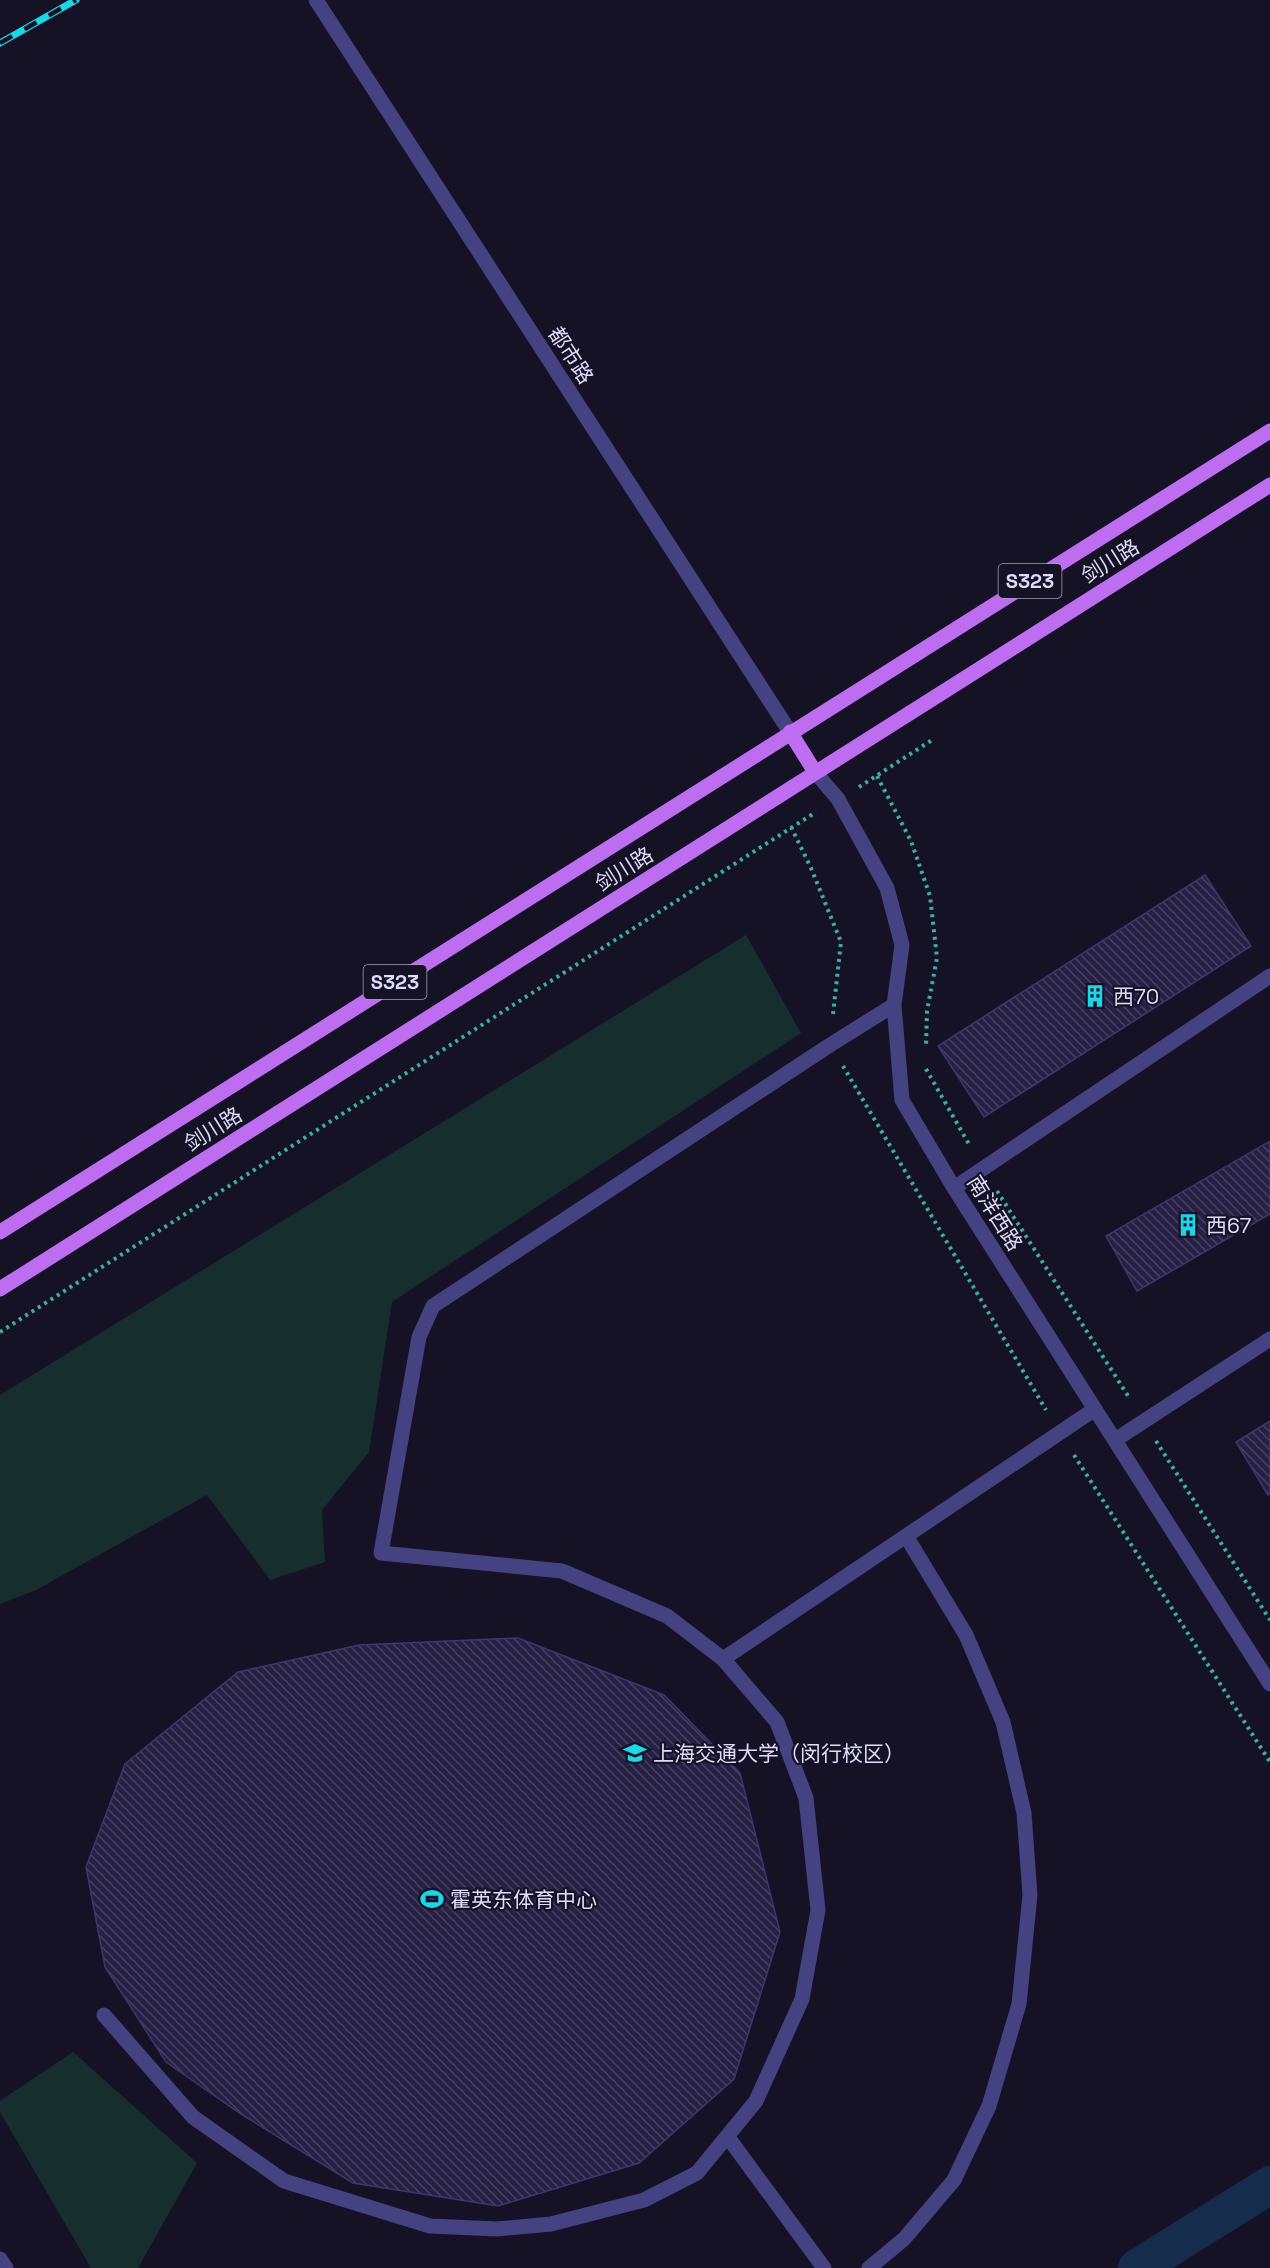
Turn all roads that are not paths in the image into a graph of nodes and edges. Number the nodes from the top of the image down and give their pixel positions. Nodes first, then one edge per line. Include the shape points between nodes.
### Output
1 (316, 0) edge
2 (1270, 431) edge
3 (1270, 484) edge
4 (790, 732) junction
5 (815, 772) junction
6 (1270, 976) edge
7 (894, 1005) junction
8 (954, 1188) junction
9 (0, 1232) edge
10 (0, 1289) edge
11 (1270, 1339) edge
12 (1095, 1409) junction
13 (1114, 1440) junction
14 (906, 1536) junction
15 (723, 1659) junction
16 (1270, 1684) edge
17 (104, 2015) dead end
18 (727, 2136) junction
19 (0, 2259) edge
20 (6, 2268) edge
21 (824, 2268) edge
22 (869, 2268) edge

1 - 4 street, 都市路
2 - 4 main road, 剑川路 / S323
3 - 5 main road, 剑川路
4 - 5 main road, 南洋西路
4 - 9 main road, 剑川路 / S323
5 - 7 street, 南洋西路 via 838,799 887,888 902,945
5 - 10 main road, 剑川路
6 - 8 street
7 - 8 street, 南洋西路 via 902,1100
7 - 15 street via 433,1306 419,1337 381,1553 562,1572 667,1616
8 - 12 street, 南洋西路
11 - 13 street
12 - 13 street, 南洋西路
12 - 14 street
13 - 16 street, 南洋西路
14 - 15 street
14 - 22 street via 966,1635 1003,1722 1024,1813 1030,1895 1019,2004 989,2106 954,2180 904,2238
15 - 18 street via 777,1722 806,1798 818,1910 802,1999 756,2101
17 - 18 street via 193,2117 284,2181 430,2226 497,2229 551,2224 644,2200 697,2173
18 - 21 street
19 - 20 street

